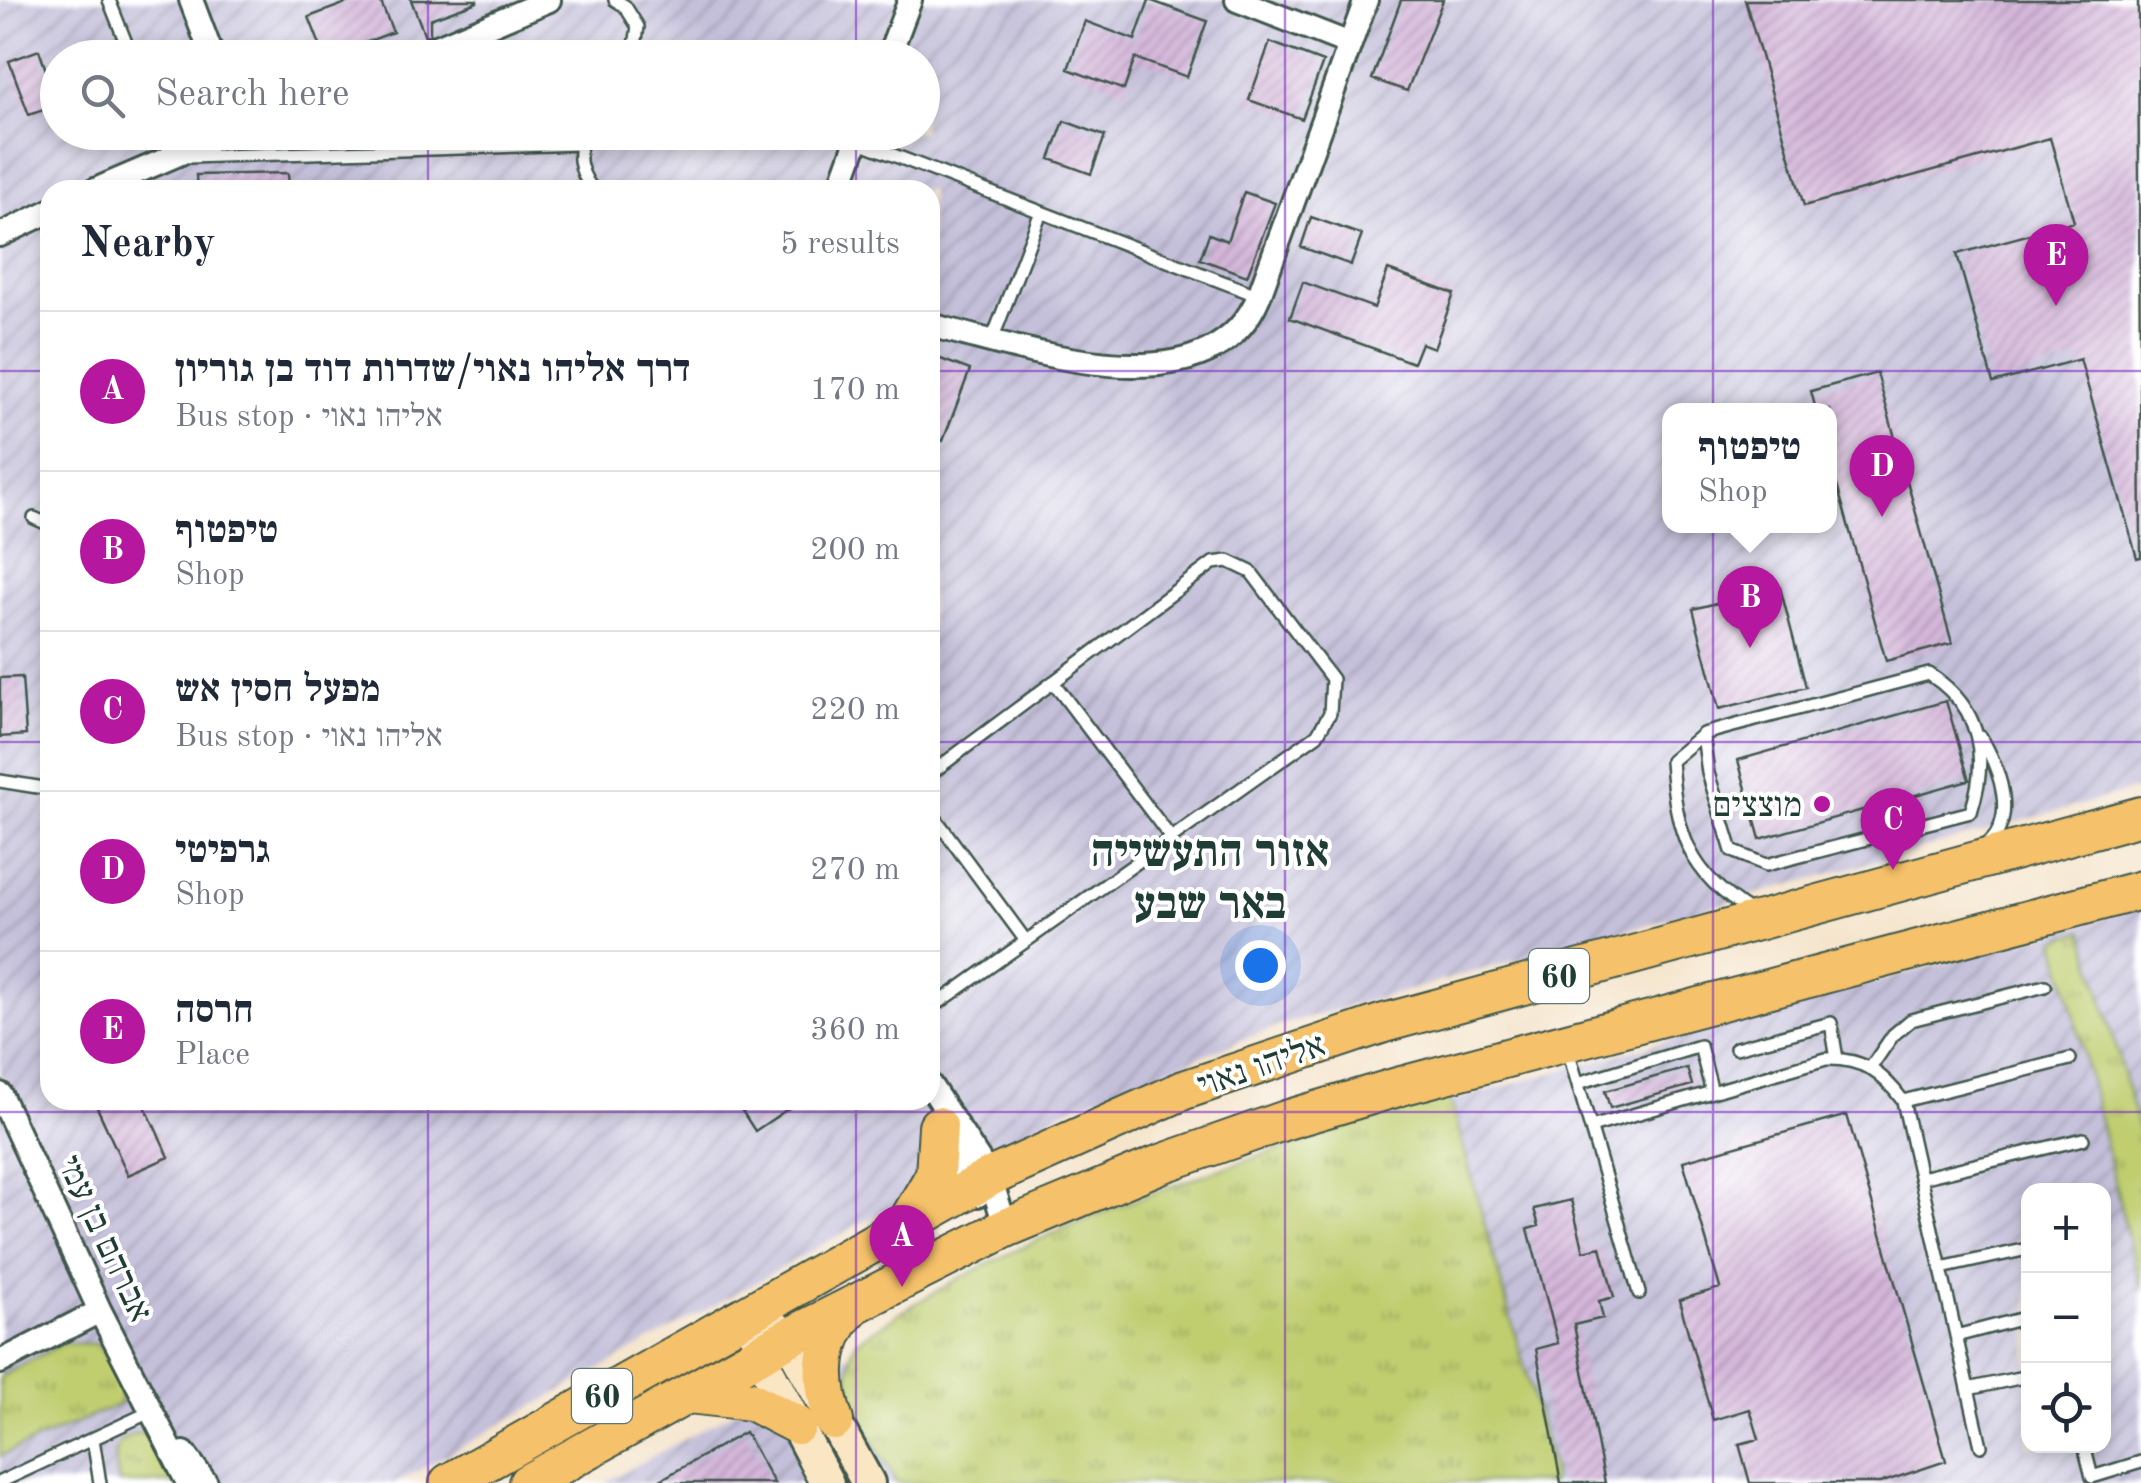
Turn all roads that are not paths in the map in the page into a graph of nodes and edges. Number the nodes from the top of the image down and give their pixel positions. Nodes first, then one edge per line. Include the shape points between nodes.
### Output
1 (109, 0) edge
2 (191, 0) edge
3 (549, 0) edge
4 (615, 0) edge
5 (910, 0) edge
6 (1237, 0) edge
7 (1366, 0) edge
8 (125, 40) edge
9 (205, 40) edge
10 (454, 40) edge
11 (636, 40) edge
12 (895, 40) edge
13 (1350, 44) junction
14 (166, 150) edge
15 (184, 150) edge
16 (306, 150) edge
17 (582, 150) edge
18 (854, 150) edge
19 (891, 150) edge
20 (168, 156) junction
21 (116, 180) edge
22 (585, 180) edge
23 (843, 180) edge
24 (1041, 212) junction
25 (40, 217) edge
26 (0, 235) edge
27 (1259, 296) junction
28 (940, 327) edge
29 (992, 340) junction
30 (34, 518) dead end
31 (40, 521) edge
32 (1053, 682) junction
33 (1703, 734) junction
34 (1979, 734) junction
35 (940, 767) edge
36 (0, 780) edge
37 (40, 786) edge
38 (2141, 816) edge
39 (940, 825) edge
40 (1171, 838) junction
41 (1907, 881) junction
42 (2141, 890) edge
43 (1770, 919) junction
44 (1026, 941) junction
45 (2045, 986) dead end
46 (940, 1001) edge
47 (1566, 1042) junction
48 (1736, 1048) dead end
49 (1837, 1059) junction
50 (2070, 1059) dead end
51 (1871, 1067) junction
52 (1578, 1083) junction
53 (1712, 1092) junction
54 (0, 1094) edge
55 (1903, 1101) junction
56 (940, 1104) edge
57 (933, 1113) edge
58 (1591, 1127) junction
59 (2083, 1139) dead end
60 (1920, 1178) junction
61 (981, 1182) junction
62 (901, 1228) junction
63 (1006, 1228) junction
64 (2021, 1251) edge
65 (1941, 1268) junction
66 (1639, 1293) dead end
67 (853, 1306) junction
68 (754, 1310) junction
69 (100, 1311) junction
70 (2021, 1319) edge
71 (1956, 1336) junction
72 (773, 1346) junction
73 (0, 1362) edge
74 (2021, 1378) edge
75 (1968, 1389) junction
76 (688, 1394) junction
77 (152, 1410) junction
78 (834, 1421) junction
79 (797, 1426) junction
80 (93, 1438) junction
81 (1981, 1446) dead end
82 (2086, 1453) edge
83 (2141, 1462) edge
84 (822, 1478) edge
85 (543, 1479) edge
86 (0, 1482) edge
87 (100, 1483) edge
88 (188, 1483) edge
89 (206, 1483) edge
90 (449, 1483) edge
91 (868, 1483) edge

1 - 8 lane
2 - 9 street
3 - 10 street
4 - 11 lane via 638,27
5 - 12 street
6 - 13 street
7 - 13 street
13 - 27 street
14 - 20 lane
15 - 20 street
16 - 20 lane
17 - 22 lane
18 - 23 street
19 - 24 lane
20 - 21 street
24 - 27 lane
24 - 29 lane
25 - 26 street
27 - 29 street via 1240,331 1208,355 1172,361 1114,365
28 - 29 street
30 - 31 lane
32 - 35 lane
32 - 40 lane
32 - 40 lane via 1213,563 1241,564 1263,587 1332,679 1330,713 1317,735
33 - 34 lane via 1929,674 1963,705
33 - 34 lane via 1732,851 1766,865 1971,812 1980,786
33 - 43 lane via 1671,761 1692,857 1712,886
34 - 41 lane via 2002,780 1996,832 1989,845
36 - 37 lane
38 - 41 highway, אליהו נאוי / 60
39 - 44 lane
40 - 44 lane
41 - 43 highway, אליהו נאוי / 60
42 - 47 highway, אליהו נאוי / 60
43 - 61 highway, אליהו נאוי / 60 via 1257,1063
44 - 46 lane
45 - 51 lane via 1911,1020
47 - 52 lane
47 - 63 highway, אליהו נאוי / 60 via 1286,1120
48 - 49 lane via 1830,1023
49 - 51 lane
49 - 53 lane
50 - 55 lane
51 - 55 lane
52 - 53 lane via 1700,1046
52 - 58 lane
53 - 58 lane
54 - 69 street, אברהם בן עמי
55 - 60 lane
56 - 61 street
57 - 61 street
57 - 62 highway via 935,1175
58 - 66 lane
59 - 60 lane
60 - 65 lane
61 - 62 highway, אליהו נאוי / 60
61 - 63 street
62 - 68 highway, אליהו נאוי / 60
63 - 67 highway, אליהו נאוי / 60
64 - 65 lane
65 - 71 lane
67 - 72 highway, אליהו נאוי / 60
67 - 78 highway via 833,1330 825,1358 825,1394
68 - 72 main road
68 - 90 highway, אליהו נאוי / 60
69 - 73 street
69 - 77 street, אברהם בן עמי
70 - 71 lane
71 - 75 lane
72 - 76 highway, אליהו נאוי / 60
72 - 78 main road
72 - 79 main road
74 - 75 lane
75 - 81 lane
76 - 79 highway via 751,1401
76 - 85 highway, אליהו נאוי / 60
77 - 80 lane
77 - 88 street, אברהם בן עמי
77 - 89 street, אברהם בן עמי
78 - 91 main road
79 - 84 main road
80 - 86 lane
80 - 87 lane
82 - 83 lane via 2092,1478

